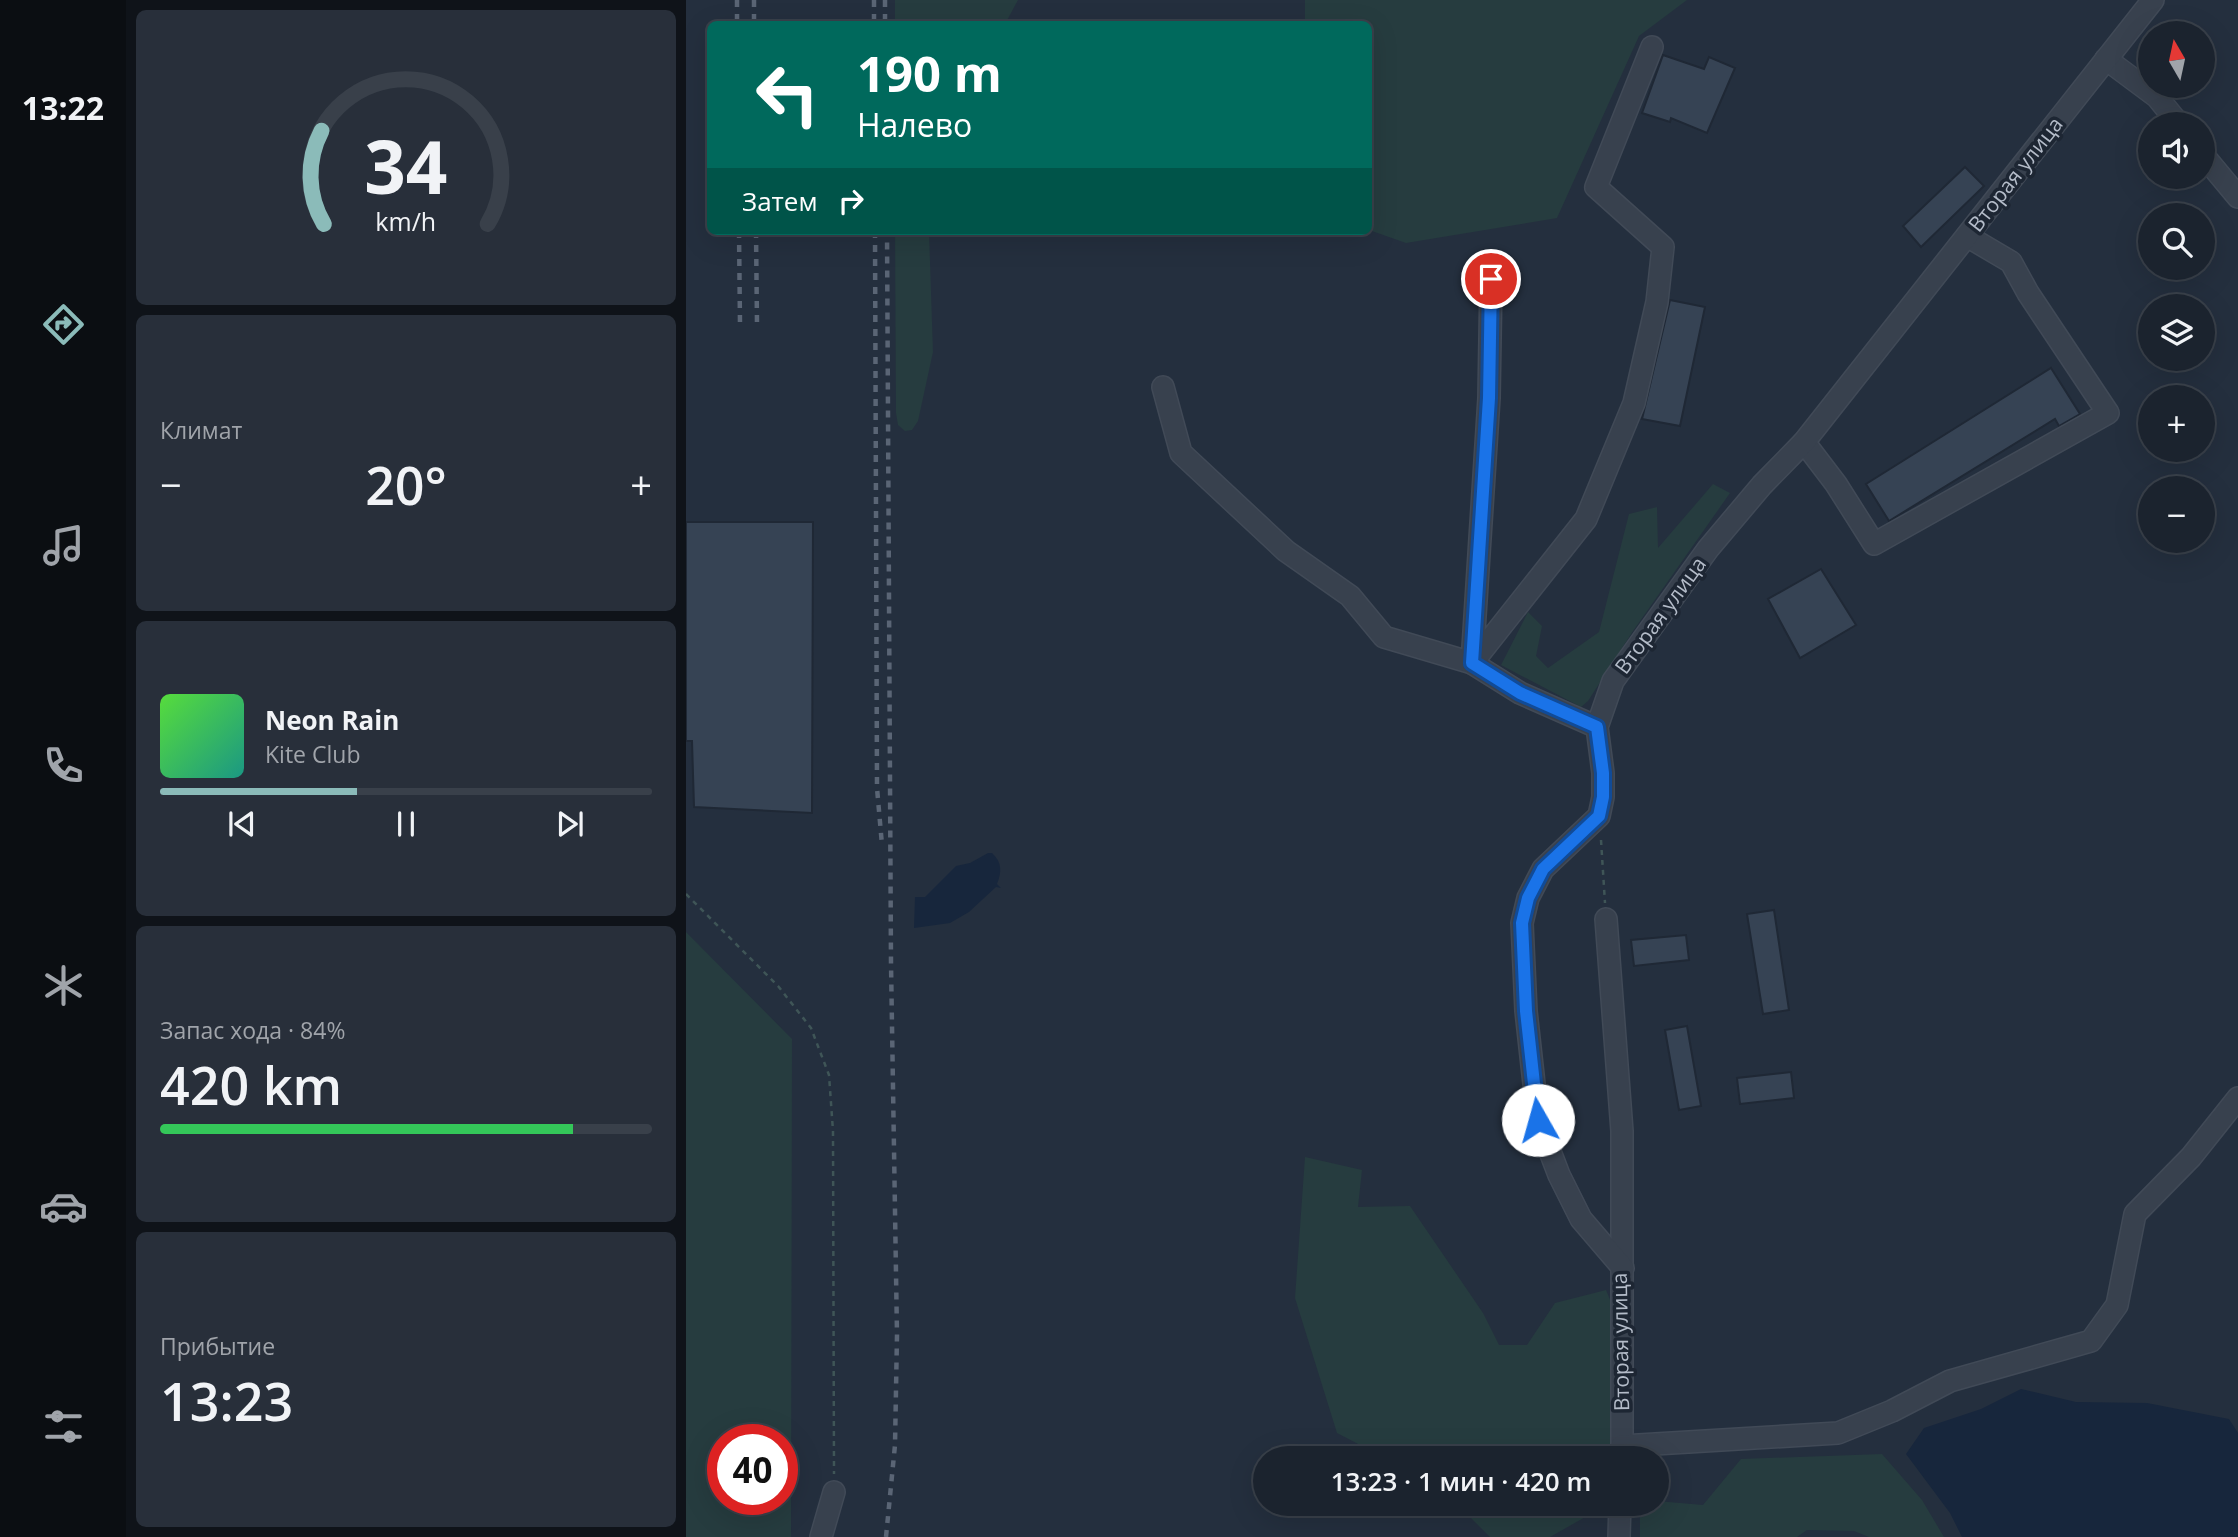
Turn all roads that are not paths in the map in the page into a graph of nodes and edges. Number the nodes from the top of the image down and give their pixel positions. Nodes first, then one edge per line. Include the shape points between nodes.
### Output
1 (2152, 0) edge
2 (1652, 47) dead end
3 (2106, 58) junction
4 (2169, 112) edge
5 (2215, 169) edge
6 (2238, 197) edge
7 (1967, 236) junction
8 (1491, 279) dead end
9 (1163, 387) dead end
10 (1804, 442) junction
11 (1472, 663) junction
12 (1597, 727) junction
13 (1606, 919) dead end
14 (2238, 1098) edge
15 (1623, 1268) junction
16 (1622, 1446) edge
17 (1669, 1448) edge
18 (834, 1492) road end
19 (1620, 1516) edge
20 (821, 1537) edge
21 (1619, 1537) edge

1 - 3 street, Вторая улица
2 - 11 street via 1596,187 1663,247 1657,302 1634,403 1586,519
3 - 4 street
3 - 7 street, Вторая улица
5 - 6 street
7 - 10 street, Вторая улица
7 - 10 street via 2011,262 2108,413 1874,544
8 - 11 street via 1489,398
9 - 11 street via 1181,453 1286,551 1350,596 1384,636
10 - 12 street, Вторая улица via 1708,549 1613,681
11 - 12 street via 1520,693
12 - 15 street, Вторая улица via 1603,773 1599,816 1543,869 1528,898 1522,923 1526,1011 1538,1120 1581,1219
13 - 15 street via 1622,1131
14 - 17 street via 2191,1157 2135,1214 2117,1305 2091,1341 1950,1381 1838,1433
15 - 16 street, Вторая улица
18 - 20 street
19 - 21 street

